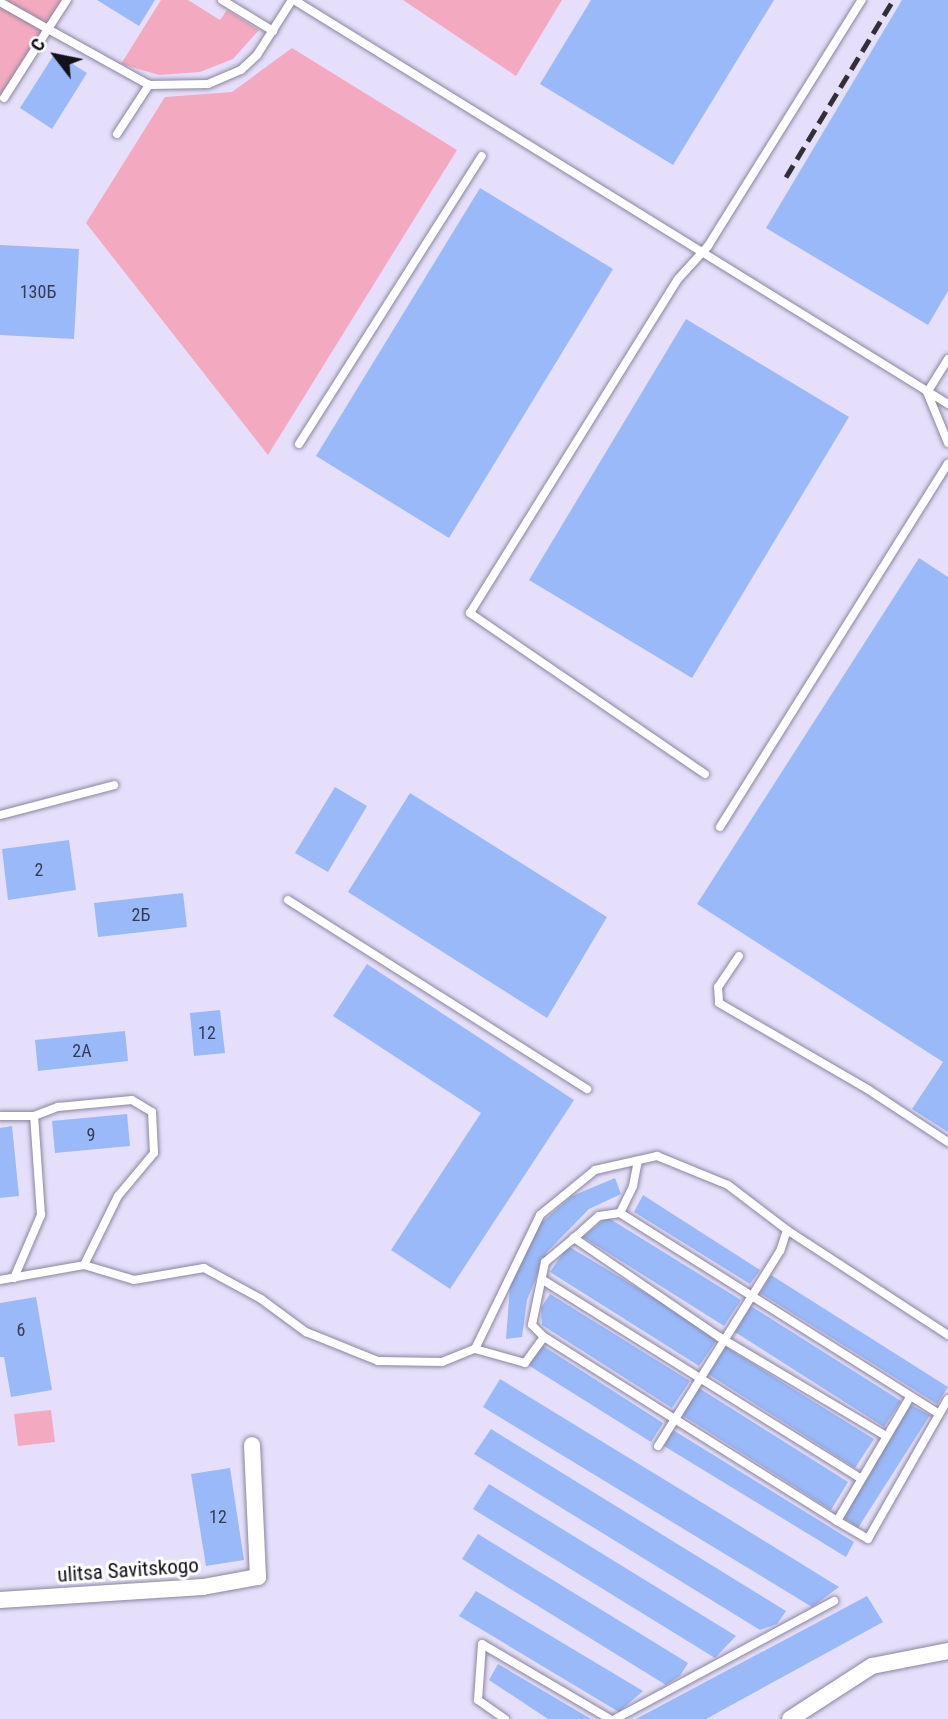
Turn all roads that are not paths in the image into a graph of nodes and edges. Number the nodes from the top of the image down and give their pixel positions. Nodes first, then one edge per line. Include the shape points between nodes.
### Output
1 (67, 0) edge
2 (222, 0) edge
3 (293, 0) edge
4 (862, 0) edge
5 (0, 2) edge
6 (48, 29) junction
7 (273, 31) junction
8 (149, 85) junction
9 (4, 98) dead end
10 (117, 134) dead end
11 (482, 156) dead end
12 (701, 255) junction
13 (948, 359) edge
14 (927, 392) junction
15 (948, 404) edge
16 (948, 443) edge
17 (299, 444) dead end
18 (948, 464) edge
19 (705, 774) dead end
20 (114, 785) dead end
21 (0, 815) edge
22 (720, 827) dead end
23 (288, 900) dead end
24 (739, 956) dead end
25 (587, 1089) dead end
26 (0, 1116) edge
27 (34, 1116) junction
28 (948, 1142) edge
29 (638, 1160) junction
30 (620, 1213) junction
31 (786, 1230) junction
32 (568, 1243) junction
33 (84, 1265) junction
34 (13, 1278) junction
35 (0, 1280) edge
36 (543, 1280) junction
37 (750, 1298) junction
38 (948, 1335) edge
39 (544, 1337) junction
40 (724, 1340) junction
41 (475, 1349) junction
42 (700, 1378) junction
43 (910, 1397) junction
44 (948, 1399) edge
45 (939, 1414) junction
46 (674, 1419) junction
47 (886, 1437) junction
48 (252, 1445) dead end
49 (658, 1446) dead end
50 (860, 1478) junction
51 (837, 1521) junction
52 (0, 1600) edge
53 (834, 1601) dead end
54 (948, 1651) edge
55 (505, 1719) edge
56 (610, 1719) edge
57 (615, 1719) edge
58 (790, 1719) edge

1 - 6 lane
2 - 7 lane
3 - 7 lane
3 - 12 lane
4 - 12 lane
5 - 6 lane
6 - 8 lane via 111,68
6 - 9 lane
7 - 8 lane via 257,55 226,78 188,86
8 - 10 lane
11 - 17 lane
12 - 14 lane
12 - 19 lane via 678,279 470,613
13 - 14 lane
14 - 15 lane
14 - 16 lane
18 - 22 lane
20 - 21 lane
23 - 25 lane
24 - 28 lane via 718,987 719,1003
26 - 27 lane
27 - 33 lane via 58,1107 132,1100 152,1112 154,1153 118,1196
27 - 34 lane via 41,1215
29 - 30 lane via 633,1186
29 - 31 lane via 657,1156 728,1185
29 - 41 lane via 595,1170 540,1215
30 - 32 lane via 599,1216
30 - 37 lane
31 - 37 lane via 780,1251
31 - 38 lane
32 - 36 lane via 545,1262
32 - 40 lane via 573,1238
33 - 34 lane
33 - 41 lane via 134,1280 204,1268 261,1299 306,1332 378,1361 442,1362
34 - 35 lane
36 - 39 lane via 532,1325
36 - 42 lane
37 - 40 lane
37 - 43 lane
39 - 41 lane via 525,1363
39 - 46 lane
40 - 42 lane
40 - 47 lane
42 - 46 lane
42 - 50 lane
43 - 45 lane
43 - 47 lane
44 - 45 lane
45 - 51 lane via 868,1539
46 - 49 lane
46 - 51 lane
47 - 50 lane
48 - 52 street, ulitsa Savitskogo via 258,1577 203,1587
50 - 51 lane
53 - 57 lane
54 - 58 street via 872,1666
55 - 56 lane via 478,1700 482,1644

